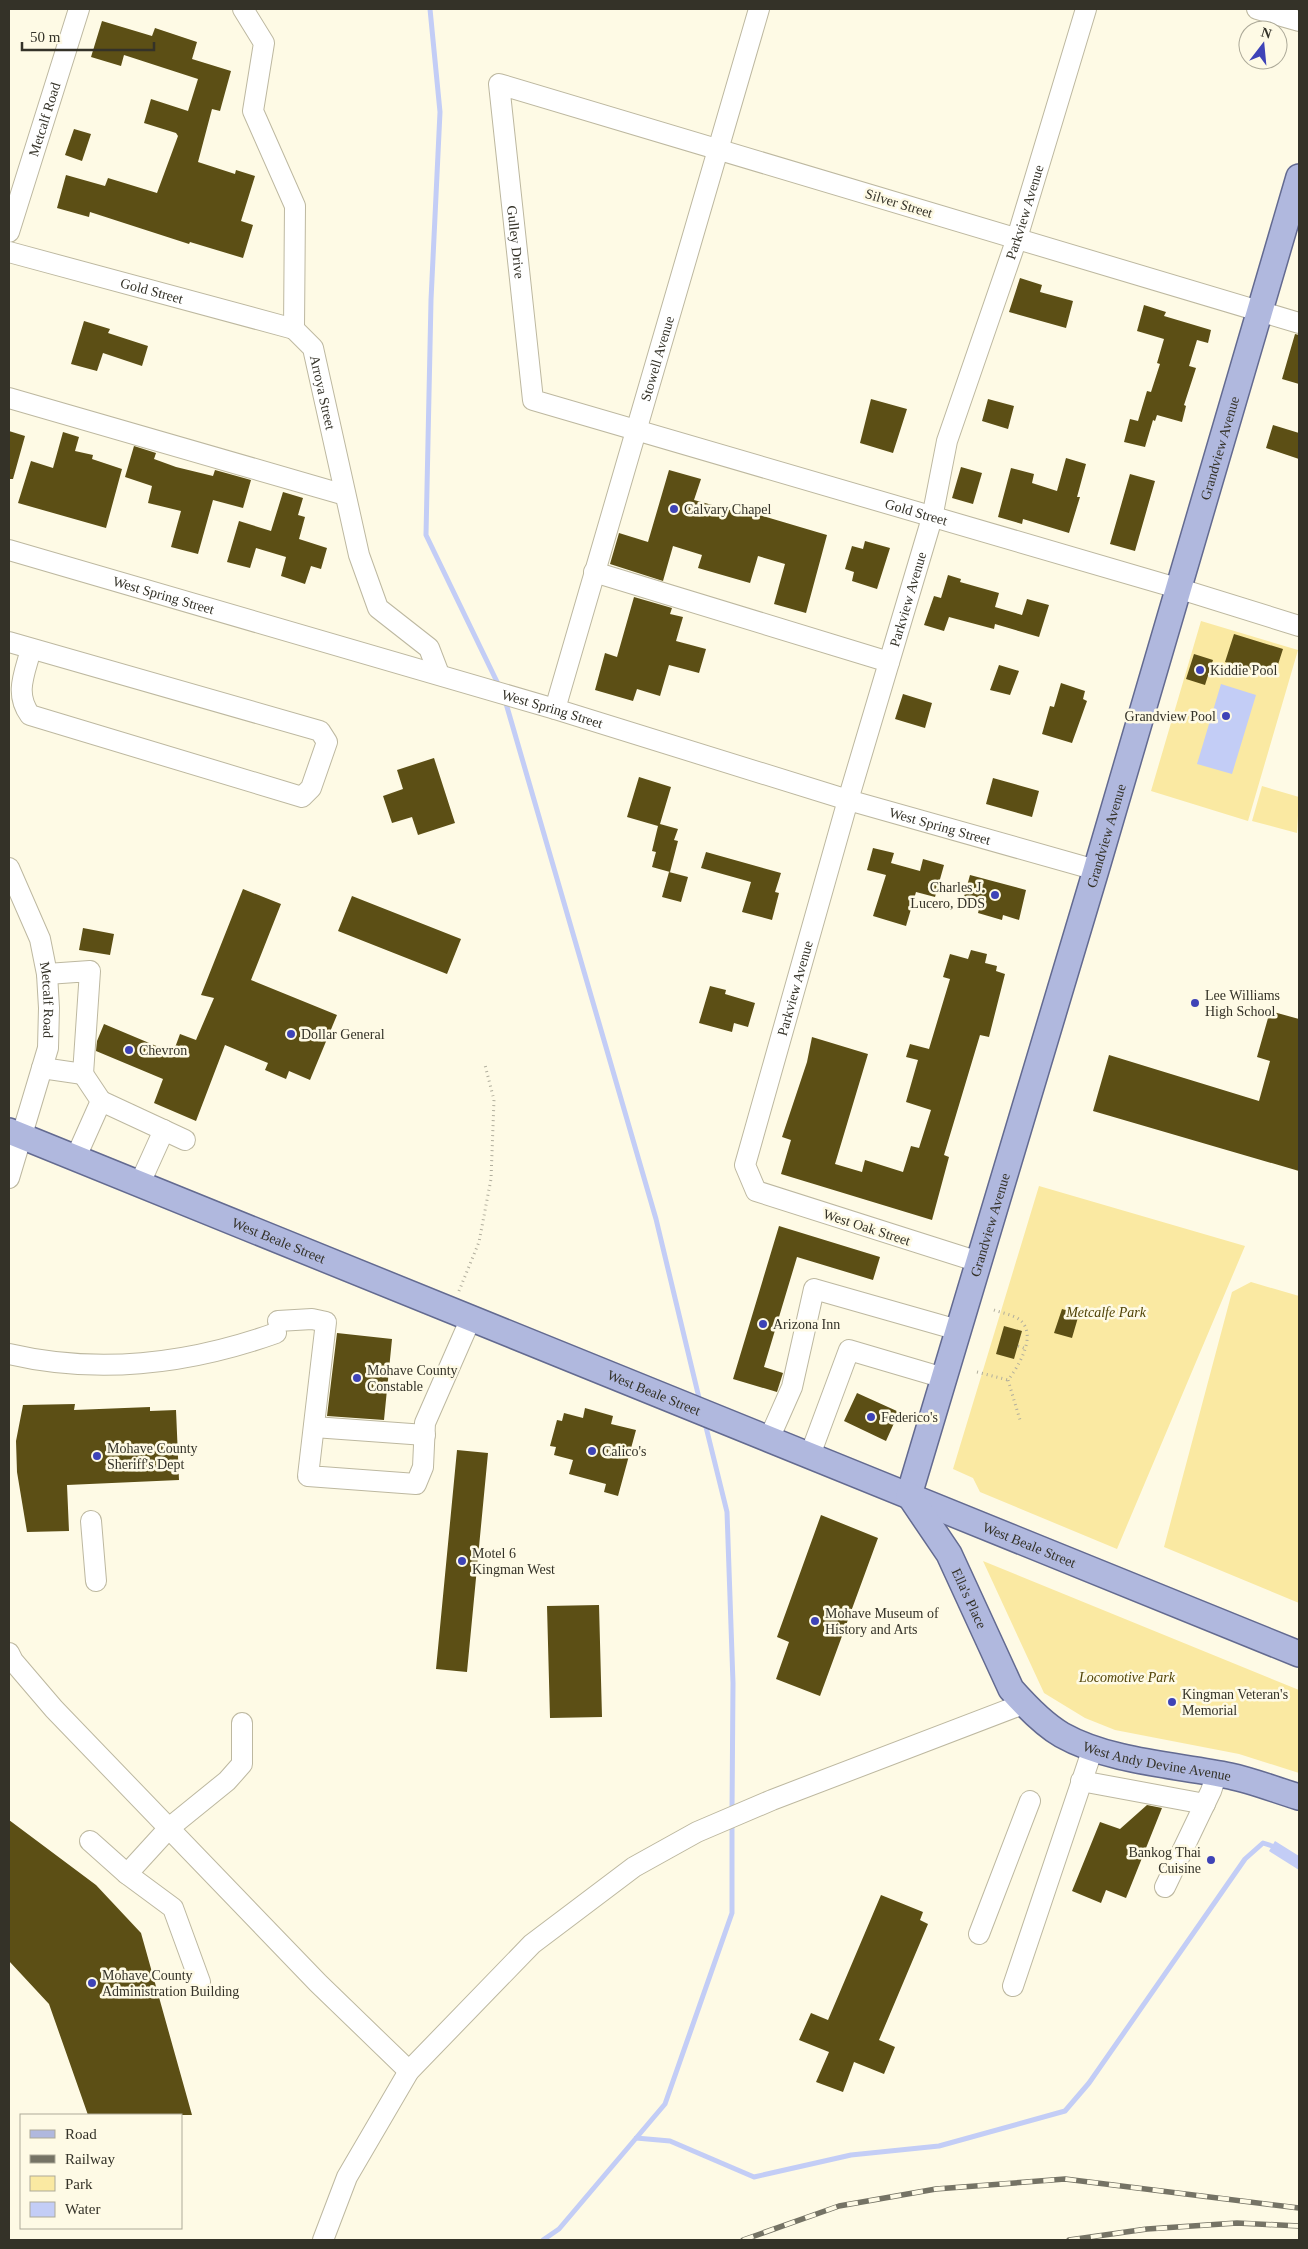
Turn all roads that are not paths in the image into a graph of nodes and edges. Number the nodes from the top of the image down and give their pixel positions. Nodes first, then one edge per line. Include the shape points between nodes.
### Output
1 (79, 9) edge
2 (244, 9) edge
3 (1086, 9) edge
4 (1257, 9) edge
5 (753, 10) edge
6 (1299, 21) edge
7 (498, 84) joint
8 (718, 149) junction
9 (1299, 177) edge
10 (9, 232) edge
11 (1016, 238) junction
12 (9, 252) edge
13 (1258, 311) junction
14 (1299, 323) edge
15 (294, 329) junction
16 (9, 398) edge
17 (533, 400) joint
18 (634, 430) junction
19 (345, 495) junction
20 (932, 518) junction
21 (9, 550) edge
22 (594, 572) junction
23 (1177, 588) junction
24 (1299, 626) edge
25 (9, 642) edge
26 (31, 649) junction
27 (889, 662) junction
28 (439, 674) junction
29 (555, 709) junction
30 (848, 800) junction
31 (9, 868) edge
32 (1096, 870) junction
33 (47, 974) junction
34 (42, 1068) junction
35 (83, 1074) junction
36 (101, 1101) junction
37 (164, 1130) junction
38 (15, 1133) edge
39 (185, 1140) dead end
40 (76, 1157) junction
41 (9, 1178) edge
42 (140, 1183) junction
43 (756, 1191) joint
44 (979, 1262) junction
45 (461, 1314) junction
46 (958, 1330) junction
47 (9, 1354) edge
48 (944, 1378) junction
49 (314, 1426) junction
50 (425, 1435) junction
51 (760, 1435) junction
52 (810, 1455) junction
53 (909, 1495) junction
54 (91, 1521) dead end
55 (96, 1581) dead end
56 (9, 1653) edge
57 (1299, 1654) edge
58 (1023, 1704) junction
59 (242, 1723) dead end
60 (1093, 1748) junction
61 (1216, 1773) junction
62 (1081, 1781) junction
63 (1299, 1797) edge
64 (1030, 1801) dead end
65 (1205, 1804) junction
66 (169, 1828) junction
67 (90, 1841) dead end
68 (127, 1874) junction
69 (1165, 1887) dead end
70 (979, 1934) dead end
71 (200, 1982) dead end
72 (1013, 1986) dead end
73 (409, 2071) junction
74 (323, 2240) edge

1 - 10 street, Metcalf Road
2 - 15 street via 264,42 253,111 295,206
3 - 11 street, Parkview Avenue
4 - 6 street
5 - 8 street, Stowell Avenue
7 - 8 street, Silver Street
7 - 17 street, Gulley Drive
8 - 11 street, Silver Street
8 - 18 street, Stowell Avenue
9 - 13 main road, Grandview Avenue
11 - 13 street, Silver Street
11 - 20 street, Parkview Avenue via 947,441
12 - 15 street, Gold Street
13 - 14 street, Silver Street
13 - 23 main road, Grandview Avenue
15 - 19 street, Arroya Street via 313,348
16 - 19 street
17 - 18 street, Gold Street
18 - 20 street, Gold Street
18 - 22 street, Stowell Avenue
19 - 28 street, Arroya Street via 359,555 378,608 429,648
20 - 23 street, Gold Street
20 - 27 street, Parkview Avenue
21 - 28 street, West Spring Street
22 - 27 street
22 - 29 street, Stowell Avenue
23 - 24 street, Gold Street
23 - 32 main road, Grandview Avenue
25 - 26 street
26 - 26 street via 320,731 328,742 311,788 302,797 30,714 21,703 21,690
27 - 30 street, Parkview Avenue
28 - 29 street, West Spring Street
29 - 30 street, West Spring Street
30 - 32 street, West Spring Street
30 - 43 street, Parkview Avenue via 745,1165
31 - 33 street, Metcalf Road via 40,939
32 - 44 main road, Grandview Avenue
33 - 34 street, Metcalf Road via 48,1048
33 - 35 street via 90,971
34 - 35 street
34 - 38 street, Metcalf Road
35 - 36 street
36 - 37 street
36 - 40 street
37 - 39 street
37 - 42 street
38 - 40 main road, West Beale Street
38 - 41 street, Metcalf Road
40 - 42 main road, West Beale Street
42 - 45 main road, West Beale Street
43 - 44 street, West Oak Street
44 - 46 main road, Grandview Avenue
45 - 50 street via 425,1423
45 - 51 main road, West Beale Street
46 - 48 main road, Grandview Avenue
46 - 51 street via 814,1289 792,1387
47 - 49 street via 74,1365 161,1363 222,1351 277,1327 312,1319 326,1322
48 - 52 street via 849,1350
48 - 53 main road, Grandview Avenue
49 - 50 street
49 - 50 street via 308,1476 416,1484 423,1467
51 - 52 main road, West Beale Street
52 - 53 main road, West Beale Street
53 - 57 main road, West Beale Street
53 - 58 main road, Ella's Place via 949,1554 1004,1676
54 - 55 street
56 - 66 street via 54,1709
58 - 60 main road, West Andy Devine Avenue via 1062,1735
58 - 73 street via 772,1800 697,1832 634,1867 532,1944
59 - 66 street via 242,1764 227,1781
60 - 61 main road, West Andy Devine Avenue
60 - 62 street
61 - 63 main road, West Andy Devine Avenue
61 - 65 street
62 - 65 street
62 - 72 street
64 - 70 street
65 - 69 street
66 - 68 street
66 - 73 street via 318,1983
67 - 68 street
68 - 71 street via 173,1908
73 - 74 street via 347,2177

